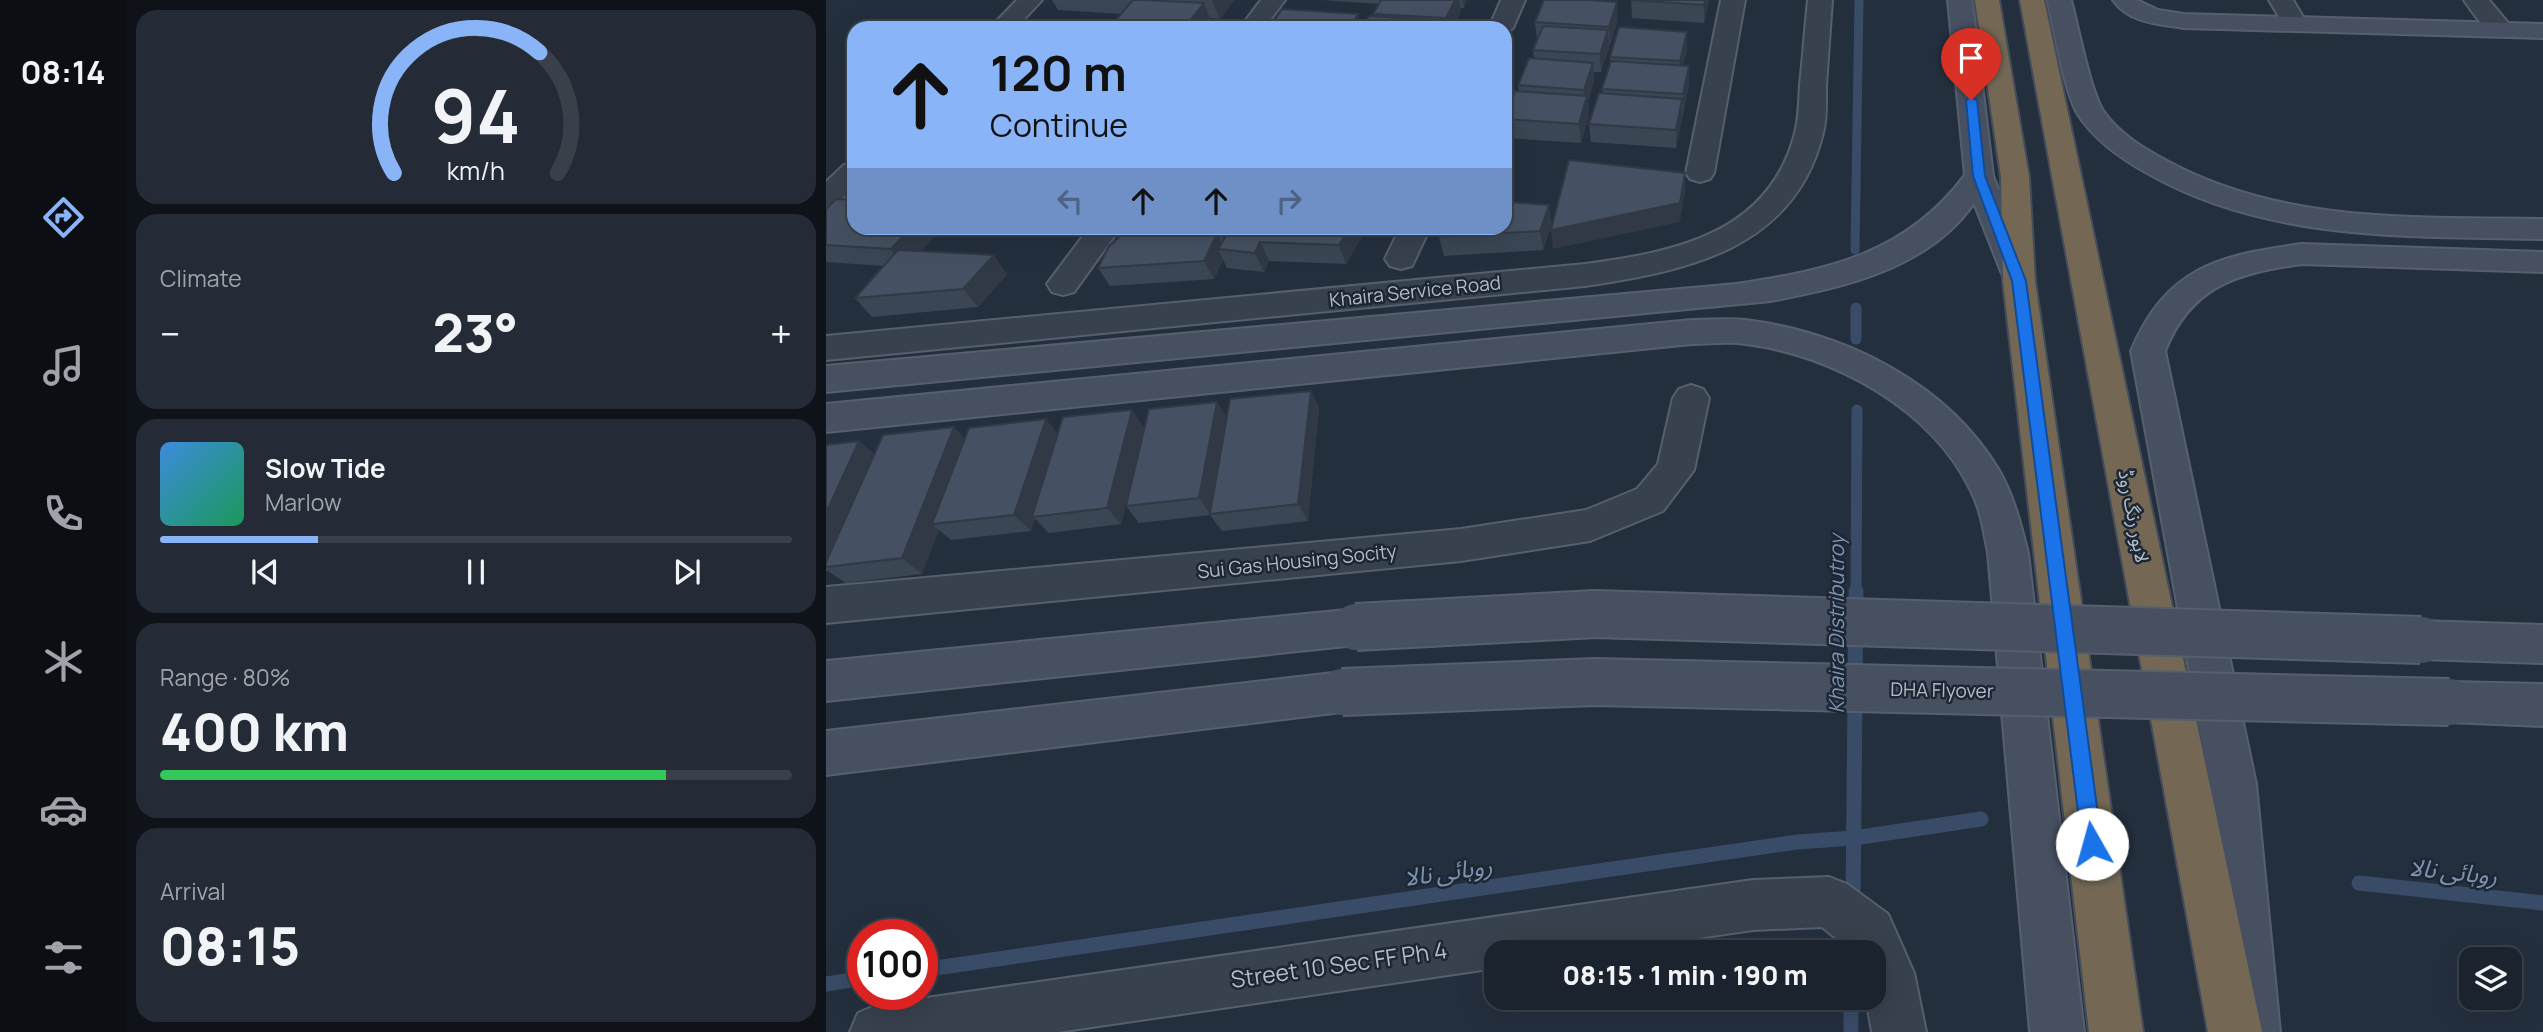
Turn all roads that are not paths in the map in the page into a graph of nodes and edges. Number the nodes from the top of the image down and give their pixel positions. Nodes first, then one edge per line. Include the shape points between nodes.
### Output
1 (1030, 0) edge
2 (1273, 0) edge
3 (1513, 0) edge
4 (1732, 0) edge
5 (1819, 0) edge
6 (1960, 0) edge
7 (1987, 0) edge
8 (2032, 0) edge
9 (2059, 0) edge
10 (2126, 0) edge
11 (2281, 0) edge
12 (2476, 0) edge
13 (1009, 21) edge
14 (1257, 21) edge
15 (1504, 21) edge
16 (2294, 22) junction
17 (2501, 29) junction
18 (2543, 31) edge
19 (1700, 173) dead end
20 (1979, 176) junction
21 (847, 178) edge
22 (826, 198) edge
23 (2543, 229) edge
24 (1100, 235) edge
25 (1412, 235) edge
26 (1401, 259) dead end
27 (2543, 262) edge
28 (2019, 281) junction
29 (1063, 284) dead end
30 (826, 348) edge
31 (826, 379) edge
32 (1691, 398) dead end
33 (826, 418) edge
34 (826, 605) edge
35 (2543, 644) edge
36 (826, 681) edge
37 (2543, 705) edge
38 (826, 753) edge
39 (877, 1032) edge
40 (1899, 1032) edge
41 (2057, 1032) edge
42 (2116, 1032) edge
43 (2235, 1032) edge
44 (2253, 1032) edge

1 - 13 street
2 - 14 street
3 - 15 street
4 - 19 street
5 - 30 street, Khaira Service Road via 1810,131 1795,176 1755,222 1692,255 1585,275
6 - 20 main road
7 - 28 highway via 2015,177
8 - 43 highway, لاہور رنگ روڈ
9 - 23 main road via 2087,107 2126,148 2187,183 2253,206 2322,220
10 - 16 main road via 2131,8 2153,16 2184,21
11 - 16 street
12 - 17 street
16 - 17 main road
17 - 18 main road
20 - 28 main road
20 - 31 main road via 1967,197 1938,226 1884,260 1852,273 1778,289
21 - 22 street
24 - 29 street
25 - 26 street
27 - 44 main road via 2315,254 2266,258 2208,277 2182,293 2154,330 2148,351 2233,784
28 - 42 highway
32 - 34 street, Sui Gas Housing Socity via 1675,470 1650,500 1590,525 1448,546
33 - 41 main road via 1692,332 1744,332 1776,338 1818,350 1887,381 1922,406 1962,446 1999,514 2008,553
35 - 36 main road, bridge via 1595,614 1356,627
37 - 38 main road, DHA Flyover, bridge via 1595,682 1342,692
39 - 40 street, Street 10 Sec FF Ph 4 via 1740,906 1829,902 1870,932 1888,973

